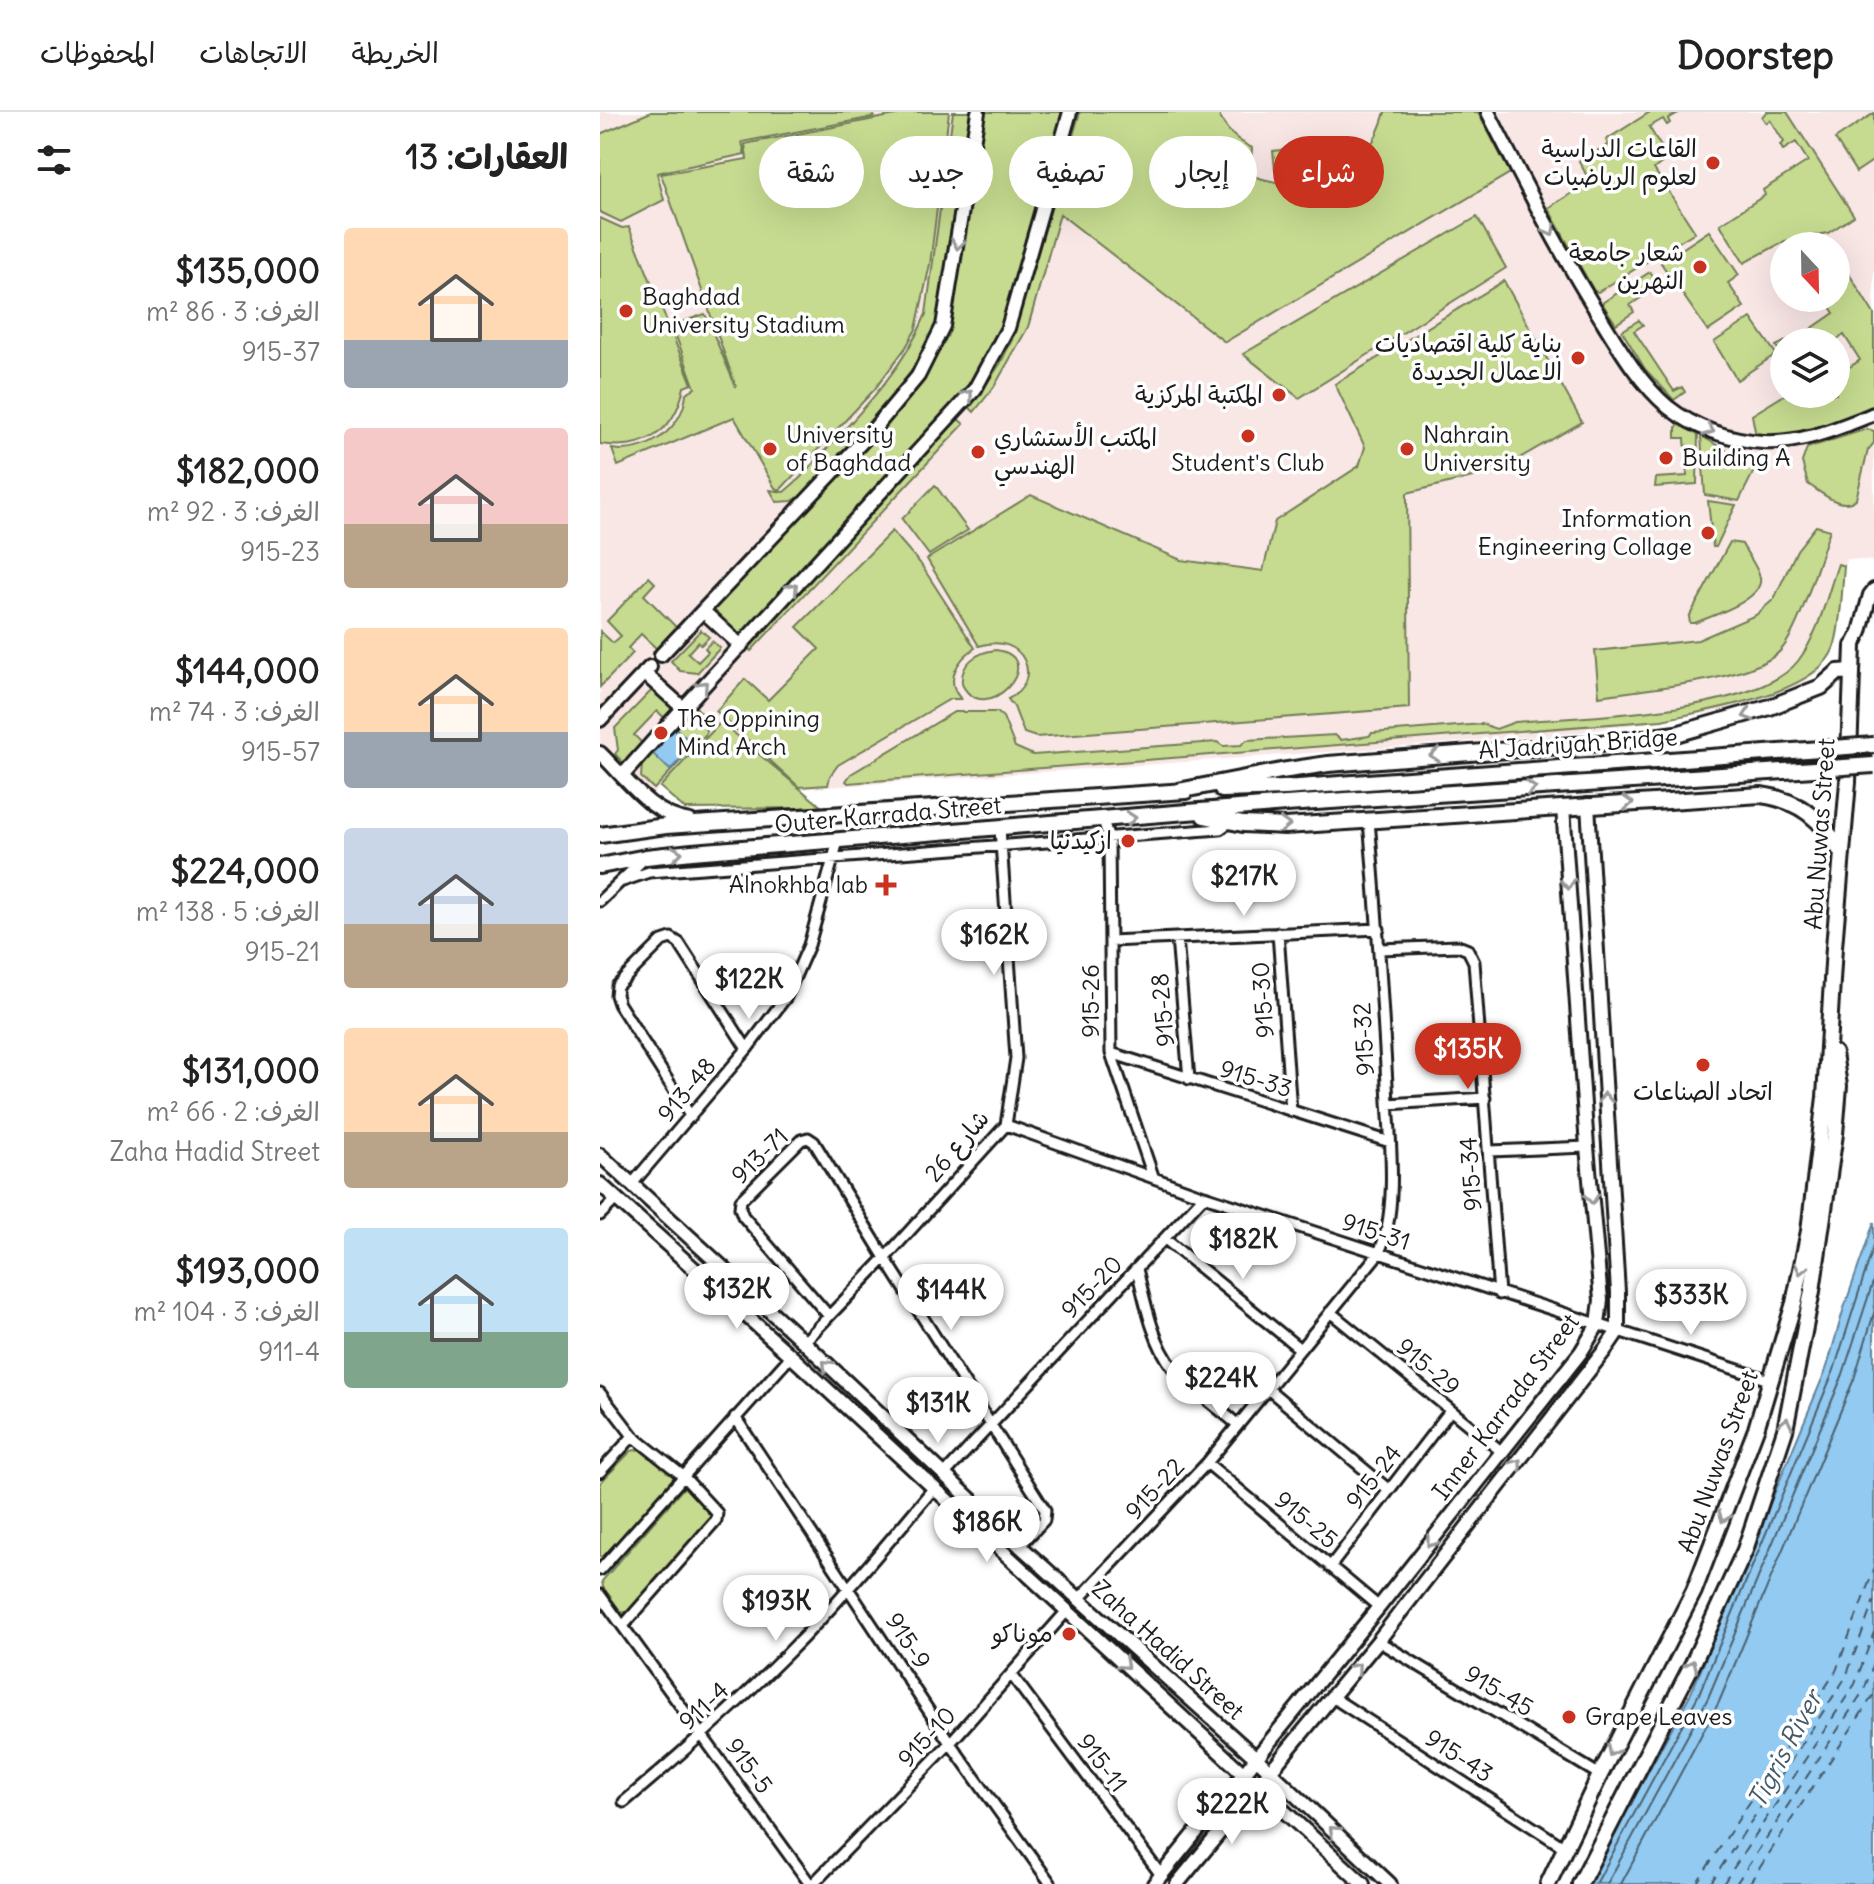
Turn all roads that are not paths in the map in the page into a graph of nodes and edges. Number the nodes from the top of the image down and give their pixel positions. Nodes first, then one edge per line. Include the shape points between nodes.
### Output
1 (978, 112) edge
2 (1070, 112) edge
3 (1488, 112) edge
4 (1874, 414) edge
5 (1874, 590) edge
6 (703, 611) junction
7 (741, 646) junction
8 (1853, 646) junction
9 (661, 655) dead end
10 (1852, 671) junction
11 (1821, 687) junction
12 (1851, 707) junction
13 (683, 708) junction
14 (600, 720) edge
15 (666, 727) dead end
16 (655, 739) dead end
17 (1874, 745) edge
18 (600, 753) edge
19 (1874, 765) edge
20 (623, 775) junction
21 (1178, 791) junction
22 (1588, 805) junction
23 (1563, 807) junction
24 (1180, 813) junction
25 (1103, 820) junction
26 (1231, 821) junction
27 (1369, 821) junction
28 (713, 823) junction
29 (1000, 828) junction
30 (600, 835) edge
31 (1109, 839) junction
32 (838, 841) junction
33 (1002, 847) junction
34 (1841, 852) junction
35 (646, 857) junction
36 (834, 859) junction
37 (600, 866) edge
38 (623, 881) junction
39 (600, 901) edge
40 (1379, 929) junction
41 (1278, 933) junction
42 (1177, 938) junction
43 (1110, 941) junction
44 (1380, 949) junction
45 (1830, 1025) junction
46 (747, 1049) junction
47 (1111, 1053) junction
48 (1189, 1079) junction
49 (1485, 1098) junction
50 (1388, 1104) junction
51 (1291, 1111) junction
52 (691, 1117) junction
53 (1006, 1125) junction
54 (1390, 1142) junction
55 (1587, 1147) junction
56 (1490, 1151) junction
57 (600, 1155) edge
58 (1153, 1176) junction
59 (600, 1184) edge
60 (632, 1184) junction
61 (1204, 1196) junction
62 (616, 1199) junction
63 (600, 1215) edge
64 (1165, 1239) junction
65 (1378, 1254) junction
66 (885, 1258) junction
67 (1137, 1269) junction
68 (1499, 1294) junction
69 (1330, 1312) junction
70 (828, 1315) junction
71 (1598, 1324) junction
72 (1618, 1331) junction
73 (804, 1342) junction
74 (1300, 1349) junction
75 (791, 1356) junction
76 (1772, 1381) junction
77 (1268, 1389) junction
78 (600, 1393) edge
79 (1450, 1411) junction
80 (735, 1417) junction
81 (989, 1423) junction
82 (1238, 1425) junction
83 (633, 1436) junction
84 (1502, 1452) junction
85 (1207, 1463) junction
86 (600, 1472) edge
87 (944, 1475) junction
88 (683, 1476) junction
89 (933, 1489) junction
90 (1389, 1490) junction
91 (1020, 1546) junction
92 (602, 1565) edge
93 (1330, 1567) junction
94 (849, 1588) junction
95 (600, 1595) edge
96 (1078, 1600) junction
97 (1379, 1607) junction
98 (1066, 1612) junction
99 (623, 1626) junction
100 (1378, 1641) junction
101 (1011, 1674) junction
102 (1332, 1697) junction
103 (702, 1736) junction
104 (950, 1743) junction
105 (1256, 1758) junction
106 (1270, 1771) junction
107 (1244, 1773) junction
108 (1600, 1775) junction
109 (1259, 1785) junction
110 (624, 1802) dead end
111 (1565, 1848) junction
112 (1158, 1880) edge
113 (812, 1884) edge
114 (1051, 1884) edge
115 (1177, 1884) edge
116 (1363, 1884) edge
117 (1390, 1884) edge
118 (1548, 1884) edge
119 (1580, 1884) edge

1 -> 6 street via 943,326 918,376
7 -> 2 street via 975,389 1008,328
3 -> 4 street via 1591,304 1641,380 1670,408 1700,427 1764,442 1807,438
5 - 8 street
6 - 7 street
6 - 9 street
13 -> 7 street
8 - 10 main road, Abu Nuwas Street
8 - 11 main road
10 - 11 main road via 1838,672
10 - 12 main road, Abu Nuwas Street
11 - 12 main road via 1839,692
11 -> 21 main road via 1744,717 1655,737 1328,764
12 - 34 main road, Abu Nuwas Street
13 - 14 street via 647,670
13 - 15 street
16 - 20 street
17 - 21 main road, Al Jadriyah Bridge, bridge via 1285,788
18 - 20 street
24 -> 19 main road, Al Jadriyah Bridge, bridge
20 - 28 street via 663,811 681,820
21 - 28 main road, Outer Karrada Street
22 - 23 main road
22 -> 34 main road via 1771,796 1812,814
72 -> 22 street, Inner Karrada Street
23 - 27 main road
23 -> 55 street, Inner Karrada Street
25 -> 24 main road, Outer Karrada Street
24 - 26 main road
25 - 29 main road, Outer Karrada Street
25 - 31 street, 915-26
26 -> 27 main road via 1285,826
26 - 31 street via 1220,829
27 - 40 street, 915-32
28 - 30 main road, Outer Karrada Street
29 - 32 main road, Outer Karrada Street
29 - 33 street, شارع 26
31 - 33 street
31 - 43 street, 915-26
35 -> 32 main road, Outer Karrada Street
32 - 36 street, 913-48
33 - 36 street
33 - 53 street, شارع 26 via 1016,1058
34 - 45 main road, Abu Nuwas Street
35 - 37 main road, Outer Karrada Street
35 - 38 street
36 - 38 street via 649,872
36 - 46 street, 913-48 via 809,945 786,997
38 - 39 street
40 - 41 street
40 - 44 street, 915-32
41 - 42 street
41 - 51 street, 915-30
42 - 43 street
42 - 48 street, 915-28
43 - 47 street, 915-26
44 - 49 street, 915-34 via 1468,950 1474,962
44 - 50 street, 915-32
45 -> 76 main road, Abu Nuwas Street via 1809,1231
119 -> 45 main road, Abu Nuwas Street via 1745,1550 1785,1430 1835,1134 1839,1086
46 - 52 street, 913-48
46 - 52 street via 671,938 617,986 619,1004
47 - 48 street, 915-33
47 - 58 street, 915-26
48 - 51 street, 915-33
49 - 50 street
49 - 56 street, 915-34
50 - 54 street, 915-32
51 - 54 street, 915-33
52 - 60 street, 913-48
53 - 58 street, 915-31
53 - 66 street, شارع 26
54 - 65 street, 915-32 via 1389,1221
55 - 56 street
55 -> 71 street, Inner Karrada Street via 1601,1300
56 - 68 street, 915-34
57 - 60 street, Zaha Hadid Street
58 - 61 street, 915-31
59 - 62 street, Zaha Hadid Street
60 - 73 street, Zaha Hadid Street
61 - 64 street, 915-20
61 - 65 street, 915-31
62 - 63 street
62 - 75 street, Zaha Hadid Street
64 - 67 street, 915-20
64 - 74 street
65 - 68 street, 915-31
65 - 69 street, 915-22
66 - 70 street, شارع 26
66 - 70 street, 913-71 via 814,1142 801,1140 741,1200 740,1208
66 - 81 street
67 - 81 street, 915-20
67 - 82 street via 1173,1368
68 - 71 street, 915-31
69 - 74 street, 915-22
69 - 79 street, 915-29
70 - 73 street, شارع 26
71 - 72 street, 915-31
71 - 84 street, Inner Karrada Street
72 - 76 street, 915-31
100 -> 72 street, Inner Karrada Street
87 -> 73 street, Zaha Hadid Street
74 - 77 street, 915-22
75 - 80 street
75 - 89 street, Zaha Hadid Street
76 -> 108 main road, Abu Nuwas Street via 1694,1591
77 - 82 street, 915-22
77 - 90 street
78 - 83 street
79 - 84 street, 915-29
79 - 90 street, 915-24
80 - 88 street
80 - 94 street, 915-9
81 - 87 street, 915-20
81 - 91 street via 1047,1515
82 - 85 street, 915-22
83 - 86 street
83 - 88 street
84 -> 97 street, Inner Karrada Street
85 - 93 street, 915-25
85 - 96 street, 915-22
87 - 91 street, Zaha Hadid Street
88 - 92 street
88 - 99 street via 713,1506 716,1520
89 - 94 street, 911-4
89 - 98 street, Zaha Hadid Street
90 - 93 street, 915-24
91 - 96 street, Zaha Hadid Street
93 - 97 street, 915-25
94 - 103 street, 911-4
94 - 104 street, 915-9
95 - 99 street, 915-5
96 - 98 street
96 - 105 street, Zaha Hadid Street
97 - 105 street, Inner Karrada Street
98 - 101 street, 915-10
98 -> 107 street, Zaha Hadid Street
99 - 103 street, 915-5
102 -> 100 street, Inner Karrada Street
100 - 108 street, 915-45
101 - 104 street, 915-10
101 - 112 street, 915-11
102 - 106 street, Inner Karrada Street
102 - 111 street, 915-43
103 - 110 street, 911-4
103 - 113 street, 915-5
104 - 113 street, 915-10
104 - 114 street, 915-9
105 - 106 street, Zaha Hadid Street
105 - 107 street, Inner Karrada Street
106 - 109 street, Inner Karrada Street
117 -> 106 street, Zaha Hadid Street
107 - 109 street, Zaha Hadid Street
107 - 112 street, Inner Karrada Street
108 - 111 main road, Abu Nuwas Street
109 - 115 street, Inner Karrada Street
109 - 116 street, Zaha Hadid Street
111 - 118 main road, Abu Nuwas Street

